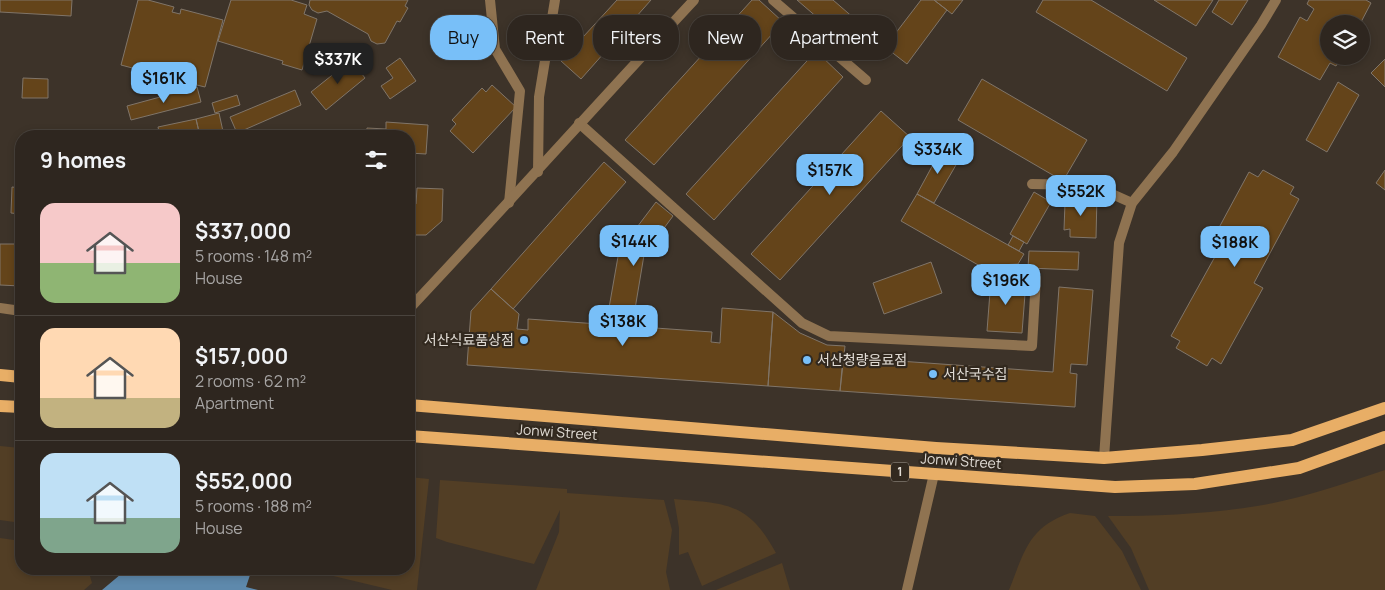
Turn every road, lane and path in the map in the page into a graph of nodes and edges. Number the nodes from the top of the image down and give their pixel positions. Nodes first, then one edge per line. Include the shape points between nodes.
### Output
1 (490, 0) edge
2 (555, 0) edge
3 (694, 0) edge
4 (773, 0) edge
5 (1276, 0) edge
6 (866, 80) dead end
7 (579, 122) junction
8 (538, 172) junction
9 (1032, 184) dead end
10 (509, 203) junction
11 (1132, 203) junction
12 (1036, 278) dead end
13 (415, 303) edge
14 (0, 308) edge
15 (15, 310) edge
16 (0, 375) edge
17 (15, 376) edge
18 (415, 405) edge
19 (0, 406) edge
20 (15, 407) edge
21 (1385, 408) edge
22 (415, 436) edge
23 (1385, 437) edge
24 (1104, 458) junction
25 (934, 474) junction
26 (907, 590) edge

1 - 10 street via 495,49 520,91
2 - 8 street via 539,96
3 - 7 street
4 - 6 street
5 - 11 street via 1173,152
7 - 8 street
7 - 12 street via 802,323 829,336 1032,346
8 - 10 street
9 - 11 street via 1092,185
10 - 13 street
11 - 24 street via 1119,243
14 - 15 street
16 - 17 main road
18 - 24 main road, Jonwi Street / 1 via 936,448
19 - 20 main road
21 - 24 main road, Jonwi Street / 1 via 1292,440
22 - 25 main road, Jonwi Street / 1
23 - 25 main road, Jonwi Street / 1 via 1299,468 1195,484 1115,487
25 - 26 street

